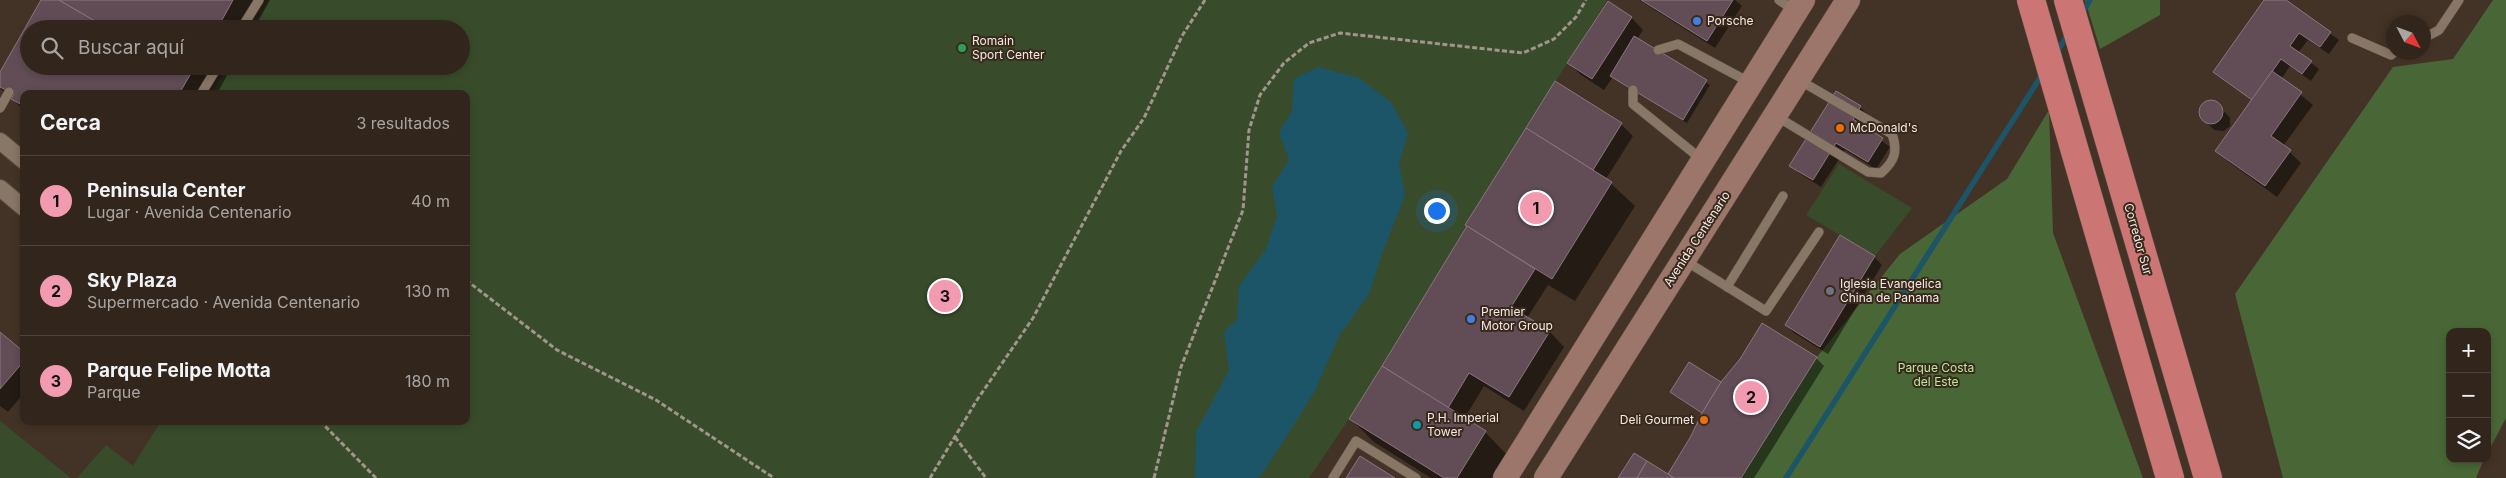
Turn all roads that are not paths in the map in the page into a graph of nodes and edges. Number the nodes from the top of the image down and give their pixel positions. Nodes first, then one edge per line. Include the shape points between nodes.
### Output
1 (259, 0) edge
2 (1848, 0) edge
3 (2031, 0) edge
4 (2068, 0) edge
5 (2459, 0) edge
6 (1793, 4) edge
7 (247, 20) edge
8 (2431, 34) edge
9 (2352, 38) dead end
10 (1658, 50) dead end
11 (2386, 53) edge
12 (213, 75) edge
13 (1799, 80) junction
14 (1752, 84) junction
15 (203, 90) edge
16 (1633, 90) dead end
17 (9, 92) dead end
18 (0, 108) edge
19 (1775, 116) junction
20 (1728, 122) junction
21 (0, 142) edge
22 (1759, 142) junction
23 (20, 158) edge
24 (1703, 161) junction
25 (0, 188) edge
26 (1783, 196) dead end
27 (20, 205) edge
28 (1819, 232) dead end
29 (1649, 248) junction
30 (1681, 264) junction
31 (1727, 287) junction
32 (1334, 478) edge
33 (1416, 478) edge
34 (1505, 478) edge
35 (1546, 478) edge
36 (2170, 478) edge
37 (2208, 478) edge

1 - 7 lane
2 - 13 main road, Avenida Centenario
3 - 36 highway
4 - 37 highway, Corredor Sur
5 - 8 lane via 2439,30
6 - 14 main road
9 - 11 lane
10 - 14 lane via 1678,44
12 - 15 lane
13 - 19 main road, Avenida Centenario
13 - 19 lane via 1892,134 1897,148 1891,165 1881,173 1868,172
14 - 20 main road
16 - 24 lane via 1633,104
17 - 18 lane
19 - 22 main road, Avenida Centenario
20 - 22 main road
20 - 24 main road
21 - 23 street
22 - 30 main road, Avenida Centenario
24 - 29 main road
25 - 27 street
26 - 31 lane
28 - 31 lane via 1766,311
29 - 30 main road
29 - 34 main road
30 - 31 lane
30 - 35 main road, Avenida Centenario
32 - 33 lane via 1356,441

